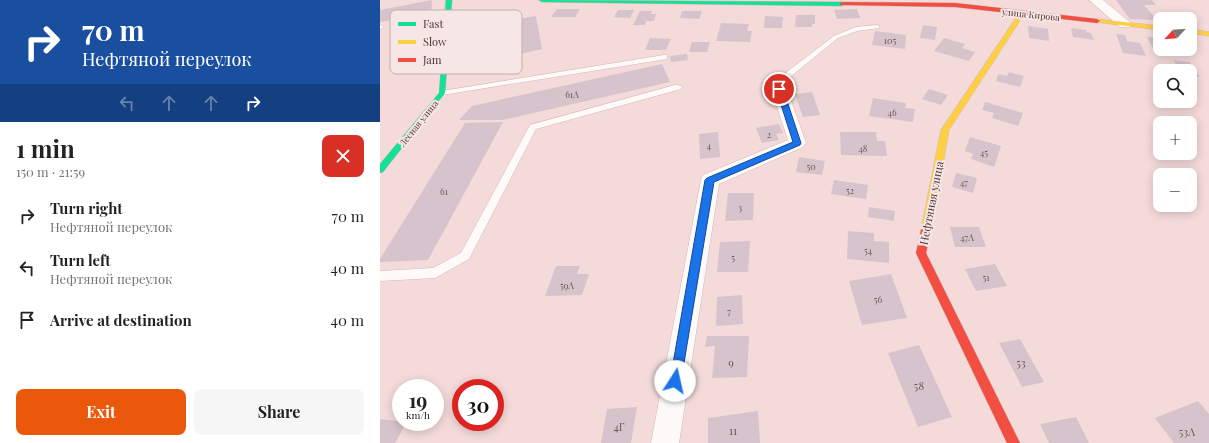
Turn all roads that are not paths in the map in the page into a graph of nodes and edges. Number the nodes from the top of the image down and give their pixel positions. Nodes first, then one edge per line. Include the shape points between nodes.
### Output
1 (449, 0) edge
2 (542, 0) edge
3 (1095, 0) edge
4 (448, 10) edge
5 (1022, 13) junction
6 (1125, 24) junction
7 (877, 27) dead end
8 (1153, 27) edge
9 (1197, 32) edge
10 (1209, 34) edge
11 (664, 57) dead end
12 (443, 74) edge
13 (678, 87) dead end
14 (779, 89) joint
15 (442, 94) junction
16 (380, 170) edge
17 (380, 276) edge
18 (665, 443) edge
19 (1014, 443) edge

1 - 4 street, Лесная улица
2 - 5 street, улица Кирова via 956,5
3 - 6 street
5 - 6 street, улица Кирова
5 - 19 street, Нефтяная улица via 944,130 921,253
6 - 8 street, улица Кирова
7 - 14 lane via 836,36 782,80
9 - 10 street
11 - 15 lane
12 - 15 street, Лесная улица
13 - 17 lane via 533,127 465,256 435,273
14 - 18 street via 797,143 710,180
15 - 16 street, Лесная улица

